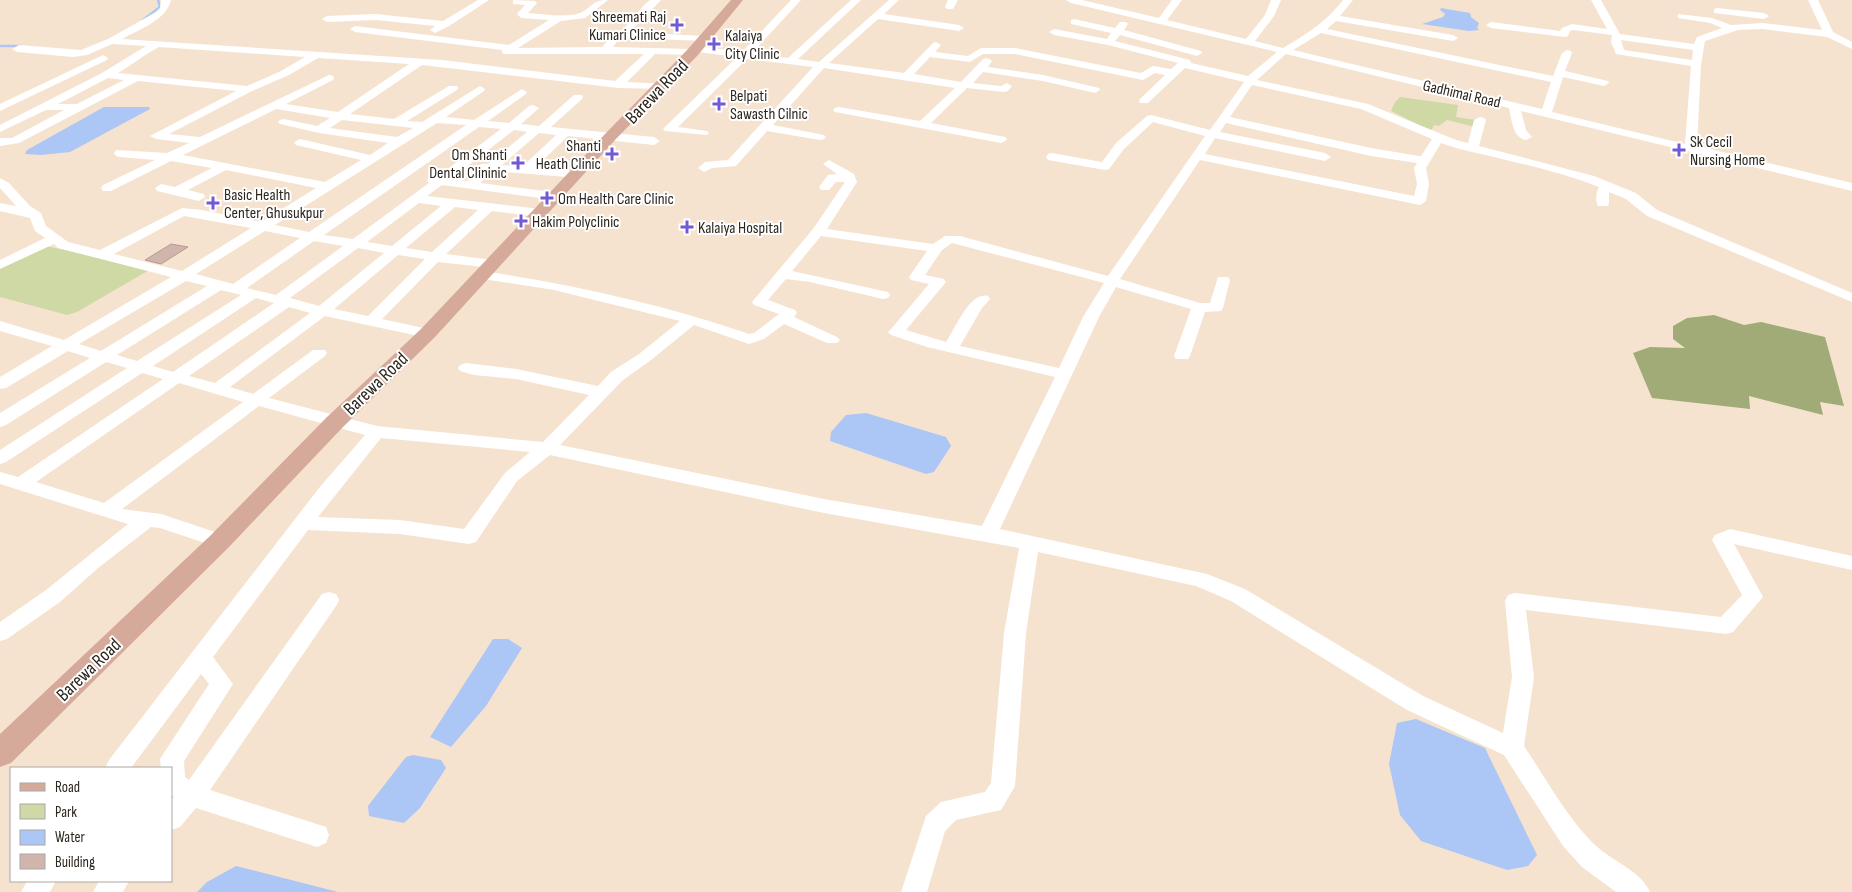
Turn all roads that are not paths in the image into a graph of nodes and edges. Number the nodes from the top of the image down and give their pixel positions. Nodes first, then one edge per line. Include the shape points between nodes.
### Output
1 (166, 0) edge
2 (484, 0) edge
3 (603, 0) edge
4 (656, 0) edge
5 (737, 0) edge
6 (796, 0) edge
7 (856, 0) edge
8 (894, 0) edge
9 (1071, 0) edge
10 (1126, 0) edge
11 (1177, 0) edge
12 (1276, 0) edge
13 (1348, 0) edge
14 (1596, 0) edge
15 (1813, 0) edge
16 (1710, 1) edge
17 (516, 2) dead end
18 (1717, 11) junction
19 (1124, 13) junction
20 (877, 16) junction
21 (1682, 16) dead end
22 (559, 18) junction
23 (1334, 18) junction
24 (327, 19) dead end
25 (1162, 21) junction
26 (1712, 21) junction
27 (1074, 22) dead end
28 (1825, 23) junction
29 (446, 24) junction
30 (1491, 25) dead end
31 (959, 28) dead end
32 (1729, 28) junction
33 (355, 29) dead end
34 (1320, 30) junction
35 (1118, 31) junction
36 (1054, 32) dead end
37 (1616, 34) junction
38 (1829, 34) junction
39 (623, 35) junction
40 (424, 37) junction
41 (110, 38) junction
42 (1453, 38) dead end
43 (1109, 42) junction
44 (1249, 42) junction
45 (23, 44) dead end
46 (1207, 44) junction
47 (157, 45) junction
48 (1852, 46) edge
49 (698, 47) junction
50 (1698, 48) junction
51 (509, 49) junction
52 (605, 50) junction
53 (1284, 51) junction
54 (651, 52) junction
55 (1567, 53) dead end
56 (977, 54) junction
57 (315, 55) junction
58 (745, 55) junction
59 (103, 58) dead end
60 (388, 60) junction
61 (791, 60) junction
62 (419, 62) junction
63 (1185, 63) junction
64 (822, 64) junction
65 (1696, 64) junction
66 (482, 68) junction
67 (981, 69) junction
68 (1173, 73) junction
69 (106, 75) junction
70 (906, 76) junction
71 (138, 77) junction
72 (1558, 77) junction
73 (329, 78) dead end
74 (1249, 81) junction
75 (1604, 83) dead end
76 (618, 85) junction
77 (964, 85) junction
78 (661, 86) junction
79 (1007, 86) dead end
80 (453, 88) dead end
81 (248, 89) junction
82 (480, 89) dead end
83 (1095, 90) dead end
84 (522, 92) dead end
85 (578, 97) dead end
86 (952, 97) junction
87 (965, 99) dead end
88 (1144, 101) dead end
89 (274, 105) junction
90 (1514, 105) junction
91 (42, 107) junction
92 (79, 107) junction
93 (0, 108) edge
94 (533, 108) dead end
95 (839, 110) dead end
96 (1546, 113) junction
97 (340, 116) junction
98 (1224, 120) junction
99 (1480, 120) dead end
100 (284, 122) dead end
101 (430, 122) junction
102 (395, 123) junction
103 (478, 124) junction
104 (923, 125) junction
105 (512, 127) junction
106 (764, 127) junction
107 (0, 129) edge
108 (319, 130) junction
109 (539, 130) junction
110 (564, 133) junction
111 (703, 133) dead end
112 (1214, 134) junction
113 (611, 136) junction
114 (820, 137) dead end
115 (1438, 138) junction
116 (1526, 138) dead end
117 (1001, 139) dead end
118 (202, 141) junction
119 (398, 141) junction
120 (654, 141) dead end
121 (0, 142) edge
122 (1691, 148) junction
123 (1472, 149) junction
124 (120, 153) dead end
125 (1198, 156) junction
126 (170, 157) junction
127 (1052, 157) dead end
128 (1324, 157) dead end
129 (369, 158) junction
130 (1426, 159) junction
131 (462, 164) junction
132 (829, 164) dead end
133 (225, 166) junction
134 (490, 167) junction
135 (704, 168) dead end
136 (524, 171) junction
137 (403, 176) junction
138 (576, 176) junction
139 (850, 177) junction
140 (438, 181) junction
141 (470, 185) junction
142 (327, 186) junction
143 (1606, 186) junction
144 (1852, 186) edge
145 (2, 187) edge
146 (107, 188) dead end
147 (161, 188) dead end
148 (825, 188) dead end
149 (177, 192) junction
150 (556, 196) junction
151 (199, 197) dead end
152 (416, 199) junction
153 (452, 204) junction
154 (1603, 204) dead end
155 (0, 207) edge
156 (488, 208) junction
157 (30, 213) junction
158 (540, 213) junction
159 (260, 226) junction
160 (818, 232) junction
161 (314, 237) junction
162 (54, 239) junction
163 (356, 243) junction
164 (934, 248) junction
165 (397, 250) junction
166 (102, 255) junction
167 (435, 257) junction
168 (0, 264) edge
169 (488, 270) junction
170 (782, 274) junction
171 (185, 275) junction
172 (1223, 280) dead end
173 (1112, 281) junction
174 (220, 284) junction
175 (237, 288) junction
176 (254, 293) junction
177 (883, 295) dead end
178 (1852, 298) edge
179 (984, 299) dead end
180 (283, 301) junction
181 (1199, 307) junction
182 (322, 310) junction
183 (783, 318) junction
184 (692, 319) junction
185 (372, 320) junction
186 (0, 326) edge
187 (428, 333) junction
188 (832, 340) dead end
189 (66, 346) junction
190 (951, 348) junction
191 (319, 353) dead end
192 (1182, 356) dead end
193 (103, 357) junction
194 (139, 367) junction
195 (466, 368) dead end
196 (1064, 374) junction
197 (176, 377) junction
198 (0, 384) edge
199 (219, 388) junction
200 (600, 392) junction
201 (258, 399) junction
202 (0, 421) edge
203 (335, 422) junction
204 (377, 432) junction
205 (547, 448) junction
206 (0, 458) edge
207 (0, 478) edge
208 (19, 485) junction
209 (107, 512) junction
210 (149, 518) junction
211 (304, 523) junction
212 (988, 534) junction
213 (220, 541) junction
214 (1029, 544) junction
215 (1852, 563) edge
216 (329, 600) dead end
217 (0, 633) edge
218 (201, 658) junction
219 (1512, 748) junction
220 (0, 754) edge
221 (118, 767) edge
222 (191, 795) junction
223 (172, 818) edge
224 (317, 835) dead end
225 (42, 882) edge
226 (115, 882) edge
227 (34, 892) edge
228 (106, 892) edge
229 (914, 892) edge
230 (1636, 892) edge

1 - 41 street via 159,14
2 - 29 street
3 - 22 street via 582,16
4 - 39 street
5 - 49 main road, Barewa Road
6 - 58 street
7 - 61 street
8 - 20 street
9 - 19 street, Gadhimai Road
10 - 19 street
11 - 25 street
12 - 44 street via 1269,16
13 - 23 street
14 - 37 street
15 - 28 street
16 - 18 street
17 - 22 street via 532,4 524,11 524,16
18 - 26 street via 1720,17
18 - 28 street
19 - 25 street, Gadhimai Road
19 - 35 street
20 - 31 street
20 - 64 street
21 - 26 street
22 - 51 street
23 - 34 street
23 - 42 street
24 - 29 street via 376,17
25 - 46 street, Gadhimai Road
26 - 32 street
27 - 35 street
28 - 38 street
29 - 40 street
30 - 37 street via 1565,33 1572,27
32 - 38 street via 1746,25
32 - 50 street via 1700,39
33 - 40 street
34 - 53 street
34 - 72 street
35 - 43 street
35 - 46 street
36 - 43 street
37 - 50 street
37 - 65 street via 1620,52
38 - 48 street
39 - 49 street
39 - 52 street via 616,37
40 - 51 street
40 - 60 street
41 - 45 street via 83,53 73,54 17,49
41 - 47 street
43 - 63 street
44 - 46 street, Gadhimai Road
44 - 53 street, Gadhimai Road
46 - 63 street
47 - 57 street
47 - 69 street
49 - 54 street
49 - 58 street
49 - 78 main road, Barewa Road
50 - 65 street
51 - 52 street via 531,52
51 - 66 street
52 - 54 street
53 - 74 street
53 - 90 street, Gadhimai Road
54 - 76 street
55 - 72 street
56 - 67 street via 987,60
56 - 68 street via 1033,54 1143,77 1153,69
56 - 70 street via 970,59 929,54
57 - 60 street
57 - 81 street
58 - 61 street
58 - 111 street via 670,129
59 - 93 street
60 - 62 street
61 - 64 street
62 - 66 street
62 - 97 street
63 - 68 street
63 - 74 street
64 - 70 street
64 - 106 street
65 - 122 street
66 - 76 street
67 - 77 street
67 - 83 street
68 - 88 street
69 - 71 street
69 - 91 street
70 - 77 street
71 - 81 street
71 - 92 street
72 - 75 street
72 - 96 street
73 - 89 street
74 - 98 street
74 - 115 street via 1364,106
76 - 78 street
77 - 79 street via 1004,89
77 - 86 street
78 - 113 main road, Barewa Road
80 - 102 street
81 - 118 street via 156,136
82 - 101 street
84 - 103 street
85 - 109 street
86 - 87 street
86 - 104 street
89 - 97 street
89 - 118 street
90 - 96 street, Gadhimai Road
90 - 116 street via 1520,131
91 - 92 street
91 - 107 street
92 - 121 street via 15,141
94 - 105 street
95 - 104 street
96 - 122 street, Gadhimai Road
97 - 102 street
97 - 108 street
98 - 112 street
98 - 130 street via 1371,152
99 - 123 street
100 - 108 street
101 - 102 street
101 - 103 street
101 - 119 street
103 - 105 street
103 - 137 street
104 - 117 street
105 - 109 street
105 - 131 street
106 - 114 street
106 - 135 street via 732,162
108 - 119 street
108 - 129 street via 300,143
109 - 110 street
109 - 134 street
110 - 113 street
110 - 136 street
112 - 125 street
112 - 127 street via 1151,118 1120,146 1105,166
112 - 128 street
113 - 120 street
113 - 138 main road, Barewa Road
115 - 123 street
115 - 130 street
118 - 126 street
119 - 129 street
122 - 144 street, Gadhimai Road
123 - 143 street via 1518,158
124 - 126 street
125 - 130 street via 1420,201 1424,184 1420,168
125 - 173 street
126 - 133 street
126 - 146 street
129 - 142 street
131 - 134 street
131 - 140 street
132 - 139 street
133 - 142 street
133 - 149 street
134 - 136 street
134 - 141 street
136 - 138 street
137 - 140 street
137 - 161 street
138 - 150 main road, Barewa Road
139 - 148 street via 832,178
139 - 160 street via 851,182
140 - 141 street
140 - 152 street
141 - 150 street
142 - 159 street
143 - 154 street via 1602,190
143 - 178 street via 1631,196 1652,213
145 - 157 street
147 - 149 street
149 - 151 street
150 - 158 main road, Barewa Road
152 - 153 street
152 - 163 street
153 - 156 street
153 - 165 street
155 - 157 street
156 - 158 street
156 - 167 street
157 - 162 street via 36,216 40,228
158 - 169 main road, Barewa Road
159 - 161 street
159 - 166 street via 182,212
159 - 171 street
160 - 164 street
160 - 170 street
161 - 163 street
161 - 175 street
162 - 166 street via 63,245
162 - 168 street
163 - 165 street
163 - 180 street
164 - 173 street via 950,239 960,240
164 - 190 street via 934,253 916,277 939,282 896,332
165 - 167 street
165 - 182 street
166 - 171 street
167 - 169 street
167 - 185 street
169 - 184 street
169 - 187 main road, Barewa Road
170 - 177 street
170 - 183 street via 759,302 790,313
171 - 174 street
171 - 189 street
172 - 181 street via 1216,308
173 - 181 street
173 - 196 street
174 - 175 street
174 - 193 street
175 - 176 street
176 - 180 street
176 - 194 street
179 - 190 street via 976,305
180 - 182 street
180 - 197 street
181 - 192 street
182 - 185 street
182 - 199 street
183 - 184 street via 750,340
183 - 188 street
184 - 200 street via 616,376
185 - 187 street
186 - 189 street
187 - 203 main road, Barewa Road
189 - 193 street
189 - 198 street
190 - 196 street
191 - 201 street
193 - 194 street
193 - 202 street
194 - 197 street
194 - 206 street
195 - 200 street via 516,374
196 - 212 street
197 - 199 street
197 - 208 street
199 - 201 street
200 - 205 street
201 - 203 street
201 - 209 street
203 - 204 street
203 - 213 main road, Barewa Road
204 - 205 street
204 - 211 street
205 - 211 street via 511,477 469,537 400,527
205 - 212 street via 824,506
207 - 208 street
208 - 209 street
209 - 210 street
210 - 213 street
210 - 217 street via 53,596
211 - 218 street
212 - 214 street
213 - 220 main road, Barewa Road
214 - 219 street via 1200,579 1238,595 1415,703
214 - 229 street via 1015,633 1003,786 992,802 950,810 935,824
215 - 219 street via 1730,536 1722,540 1753,597 1726,626 1515,600 1523,677
216 - 222 street
218 - 221 street
218 - 222 street via 222,684 172,759 174,783
219 - 230 street via 1572,838 1591,858
222 - 223 street
222 - 224 street
225 - 227 street
226 - 228 street

